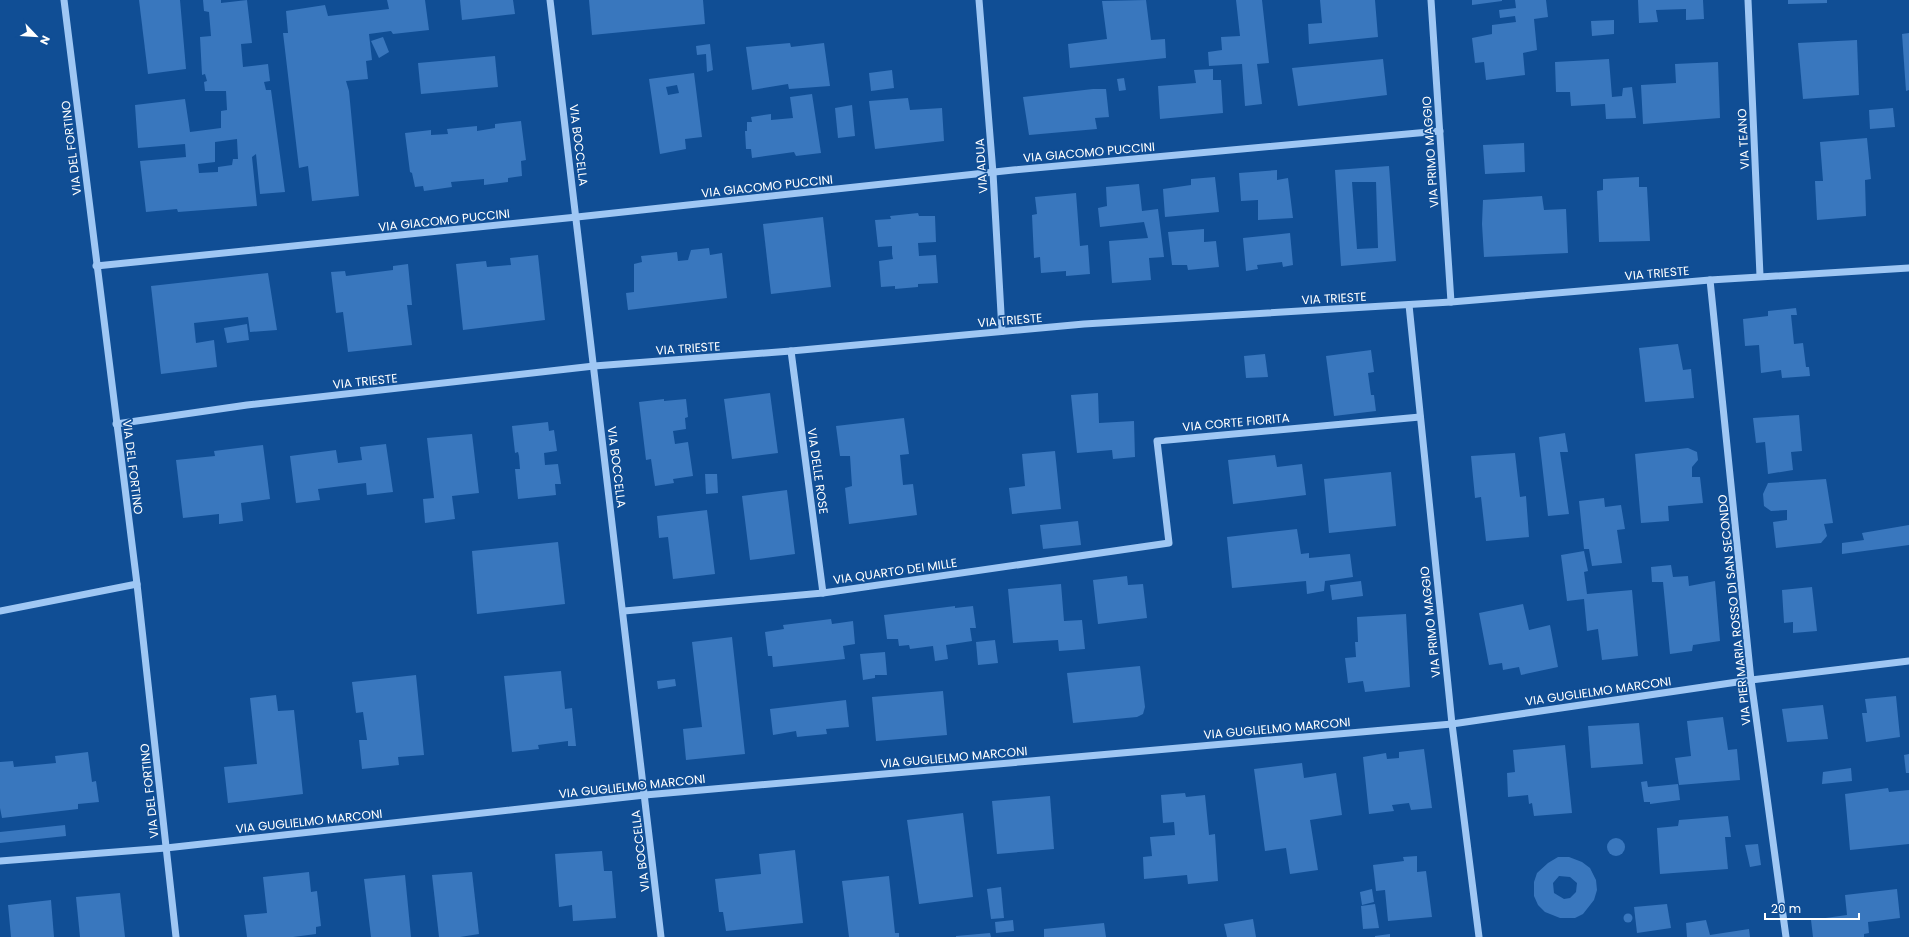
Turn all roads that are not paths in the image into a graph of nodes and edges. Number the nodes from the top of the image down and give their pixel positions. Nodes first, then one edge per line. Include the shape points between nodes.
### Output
1 (64, 0) edge
2 (550, 0) edge
3 (979, 0) edge
4 (1431, 0) edge
5 (1748, 0) edge
6 (1440, 131) junction
7 (993, 173) junction
8 (577, 217) junction
9 (96, 266) junction
10 (1909, 268) edge
11 (1760, 276) junction
12 (1710, 280) junction
13 (1451, 302) junction
14 (1409, 305) junction
15 (1002, 331) junction
16 (791, 351) junction
17 (594, 366) junction
18 (1420, 417) junction
19 (116, 424) junction
20 (1169, 543) joint
21 (137, 584) junction
22 (823, 593) junction
23 (0, 611) edge
24 (624, 611) junction
25 (1909, 661) edge
26 (1751, 680) junction
27 (1452, 724) junction
28 (645, 795) junction
29 (166, 848) junction
30 (0, 861) edge
31 (176, 937) edge
32 (661, 937) edge
33 (1479, 937) edge
34 (1786, 937) edge

1 - 9 street, VIA DEL FORTINO
2 - 8 street, VIA BOCCELLA
3 - 7 street, VIA ADUA
4 - 6 street, VIA PRIMO MAGGIO
5 - 11 street, VIA TEANO
6 - 7 street, VIA GIACOMO PUCCINI
6 - 13 street, VIA PRIMO MAGGIO
7 - 8 street, VIA GIACOMO PUCCINI
7 - 15 street, VIA ADUA
8 - 9 street, VIA GIACOMO PUCCINI
8 - 17 street, VIA BOCCELLA
9 - 19 street, VIA DEL FORTINO
10 - 11 street, VIA TRIESTE
11 - 12 street, VIA TRIESTE
12 - 13 street, VIA TRIESTE
12 - 26 street, VIA PIER MARIA ROSSO DI SAN SECONDO
13 - 14 street, VIA TRIESTE
14 - 15 street, VIA TRIESTE
14 - 18 street, VIA PRIMO MAGGIO
15 - 16 street, VIA TRIESTE
16 - 17 street, VIA TRIESTE
16 - 22 street, VIA DELLE ROSE
17 - 19 street, VIA TRIESTE via 247,405
17 - 24 street, VIA BOCCELLA
18 - 20 street, VIA CORTE FIORITA via 1157,441
18 - 27 street, VIA PRIMO MAGGIO
19 - 21 street, VIA DEL FORTINO
20 - 22 street, VIA QUARTO DEI MILLE
21 - 23 street
21 - 29 street, VIA DEL FORTINO
22 - 24 street, VIA QUARTO DEI MILLE
24 - 28 street, VIA BOCCELLA
25 - 26 street, VIA GUGLIELMO MARCONI
26 - 27 street, VIA GUGLIELMO MARCONI
26 - 34 street, VIA PIER MARIA ROSSO DI SAN SECONDO
27 - 28 street, VIA GUGLIELMO MARCONI
27 - 33 street, VIA PRIMO MAGGIO
28 - 29 street, VIA GUGLIELMO MARCONI
28 - 32 street, VIA BOCCELLA
29 - 30 street, VIA GUGLIELMO MARCONI
29 - 31 street, VIA DEL FORTINO

